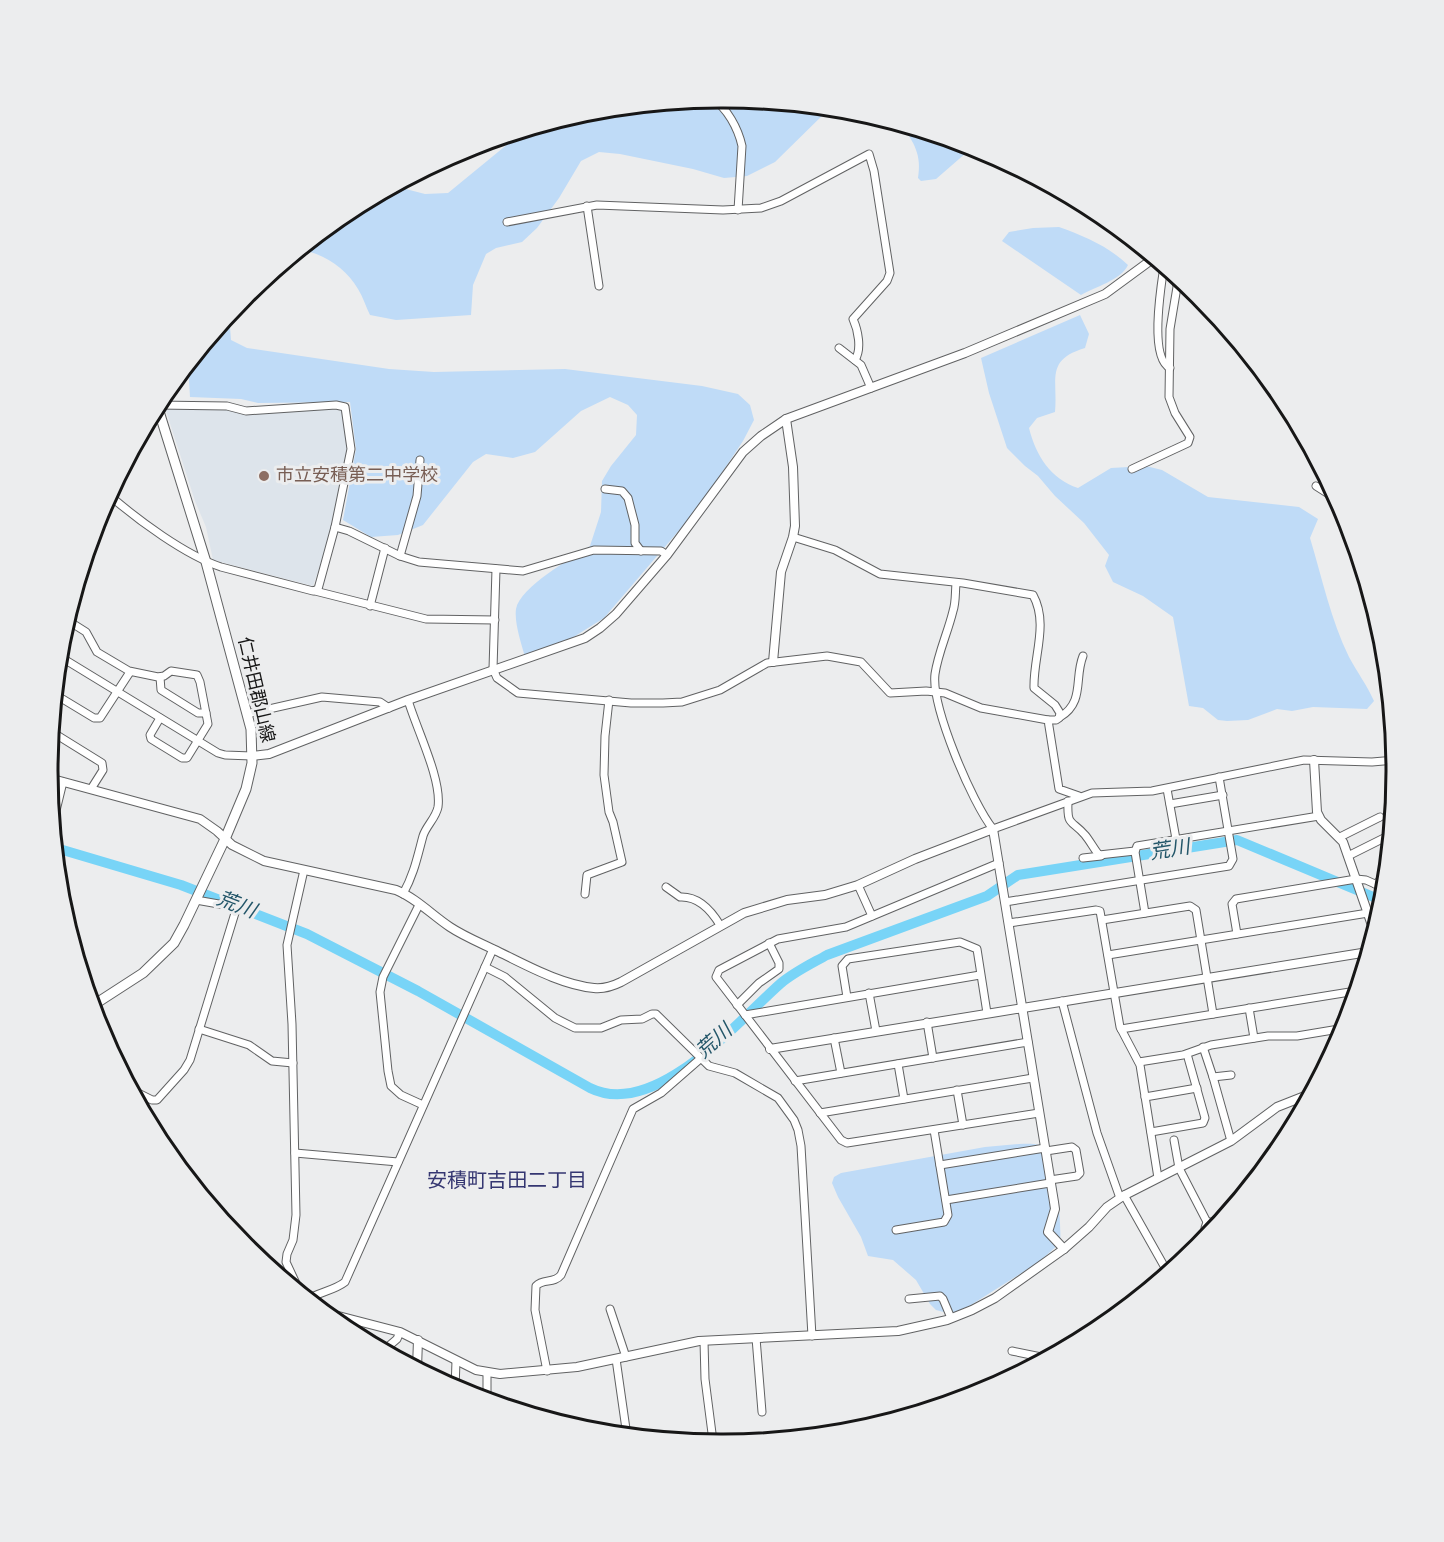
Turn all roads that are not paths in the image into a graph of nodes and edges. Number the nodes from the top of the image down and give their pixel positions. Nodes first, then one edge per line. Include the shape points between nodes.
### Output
1 (722, 108) edge
2 (587, 206) junction
3 (738, 210) junction
4 (507, 222) dead end
5 (1148, 263) edge
6 (1163, 276) edge
7 (599, 286) dead end
8 (1177, 289) edge
9 (839, 348) dead end
10 (855, 360) junction
11 (1170, 368) junction
12 (871, 388) junction
13 (168, 405) edge
14 (161, 417) edge
15 (786, 419) junction
16 (420, 460) dead end
17 (1132, 469) dead end
18 (1316, 486) dead end
19 (605, 489) dead end
20 (1323, 490) edge
21 (117, 501) edge
22 (335, 527) junction
23 (793, 537) junction
24 (385, 548) junction
25 (640, 551) junction
26 (667, 555) junction
27 (400, 556) junction
28 (206, 562) junction
29 (496, 569) junction
30 (956, 584) junction
31 (315, 591) junction
32 (370, 606) junction
33 (495, 620) junction
34 (75, 625) edge
35 (1083, 656) dead end
36 (68, 661) edge
37 (773, 662) junction
38 (493, 669) junction
39 (130, 672) junction
40 (160, 677) junction
41 (118, 692) junction
42 (935, 692) junction
43 (63, 700) edge
44 (408, 700) junction
45 (609, 700) junction
46 (389, 708) junction
47 (206, 713) junction
48 (247, 714) junction
49 (160, 717) junction
50 (1060, 717) junction
51 (1048, 720) junction
52 (60, 737) edge
53 (198, 741) junction
54 (252, 756) junction
55 (1314, 759) junction
56 (1385, 760) edge
57 (1219, 777) junction
58 (58, 781) edge
59 (63, 782) junction
60 (91, 789) junction
61 (1167, 789) junction
62 (1223, 795) junction
63 (1079, 796) junction
64 (59, 797) edge
65 (1068, 801) junction
66 (1170, 804) junction
67 (1319, 816) junction
68 (1380, 817) dead end
69 (993, 829) junction
70 (1229, 831) junction
71 (1340, 837) junction
72 (225, 839) junction
73 (1176, 839) junction
74 (1382, 839) edge
75 (1135, 851) junction
76 (1101, 856) junction
77 (1348, 856) junction
78 (1083, 858) dead end
79 (999, 863) junction
80 (304, 870) junction
81 (1356, 879) junction
82 (1140, 880) junction
83 (1375, 884) edge
84 (858, 885) junction
85 (666, 887) dead end
86 (404, 894) junction
87 (585, 894) dead end
88 (196, 900) junction
89 (1005, 902) junction
90 (419, 905) junction
91 (1368, 913) junction
92 (1145, 914) junction
93 (872, 916) junction
94 (1369, 916) edge
95 (1102, 920) junction
96 (1009, 923) junction
97 (720, 925) junction
98 (1237, 934) junction
99 (1201, 941) junction
100 (769, 943) junction
101 (493, 949) junction
102 (1360, 953) edge
103 (1108, 955) junction
104 (485, 967) junction
105 (980, 975) junction
106 (1207, 978) junction
107 (1347, 992) edge
108 (869, 993) junction
109 (1114, 993) junction
110 (847, 997) junction
111 (100, 1001) edge
112 (1062, 1001) junction
113 (737, 1005) junction
114 (1022, 1008) junction
115 (1249, 1008) junction
116 (987, 1012) junction
117 (1213, 1014) junction
118 (745, 1015) junction
119 (927, 1022) junction
120 (199, 1029) junction
121 (1121, 1029) junction
122 (1333, 1030) edge
123 (876, 1031) junction
124 (834, 1038) junction
125 (1254, 1038) junction
126 (1028, 1042) junction
127 (1203, 1047) junction
128 (770, 1049) junction
129 (1187, 1054) junction
130 (933, 1058) junction
131 (700, 1059) junction
132 (1139, 1062) junction
133 (293, 1063) junction
134 (898, 1064) junction
135 (841, 1073) junction
136 (1231, 1075) dead end
137 (1213, 1077) junction
138 (1033, 1078) junction
139 (795, 1081) junction
140 (1197, 1088) junction
141 (957, 1090) junction
142 (143, 1096) edge
143 (1145, 1097) junction
144 (1300, 1097) edge
145 (904, 1099) junction
146 (423, 1105) junction
147 (820, 1113) junction
148 (1039, 1113) junction
149 (963, 1125) junction
150 (934, 1130) junction
151 (1150, 1132) junction
152 (1174, 1140) dead end
153 (1231, 1141) junction
154 (1045, 1150) junction
155 (295, 1153) junction
156 (398, 1162) junction
157 (940, 1165) junction
158 (1179, 1168) junction
159 (1158, 1178) junction
160 (1050, 1181) junction
161 (1122, 1197) junction
162 (946, 1200) junction
163 (1207, 1222) edge
164 (897, 1230) dead end
165 (1064, 1249) junction
166 (1164, 1266) edge
167 (293, 1276) edge
168 (315, 1294) edge
169 (909, 1299) dead end
170 (610, 1309) dead end
171 (346, 1318) edge
172 (951, 1318) junction
173 (400, 1332) junction
174 (812, 1336) junction
175 (756, 1338) junction
176 (418, 1340) junction
177 (704, 1341) junction
178 (389, 1346) edge
179 (1012, 1351) dead end
180 (1035, 1356) edge
181 (626, 1357) junction
182 (616, 1359) junction
183 (417, 1360) edge
184 (456, 1361) junction
185 (547, 1371) junction
186 (487, 1373) junction
187 (455, 1378) edge
188 (488, 1391) edge
189 (762, 1412) dead end
190 (626, 1427) edge
191 (712, 1434) edge

1 - 3 street via 740,135 742,146
2 - 3 street
2 - 4 street
2 - 7 street
3 - 10 street via 777,204 868,153 890,274 853,319 858,347
5 - 12 street via 1105,294
6 - 11 street via 1158,328 1163,361
8 - 11 street via 1170,329
9 - 10 street
10 - 12 street
11 - 17 street via 1171,404 1190,440
12 - 15 street
13 - 22 street via 227,406 246,411 345,407 351,449
14 - 28 main road, 仁井田郡山線
15 - 23 street via 793,467
15 - 26 street via 743,452
16 - 27 street via 417,496
18 - 20 street
19 - 25 street via 622,491 628,498 635,525 634,543
21 - 28 street
22 - 24 street
22 - 31 street
23 - 30 street via 835,550 880,574
23 - 37 street via 781,572
24 - 27 street
24 - 32 street
25 - 26 street
25 - 29 street via 594,550 522,572
26 - 38 street via 600,628 585,638
27 - 29 street via 428,564
28 - 31 street
28 - 48 main road, 仁井田郡山線
29 - 33 street
30 - 42 street via 954,610 935,673
30 - 50 street via 1033,595 1041,631 1034,688 1058,708
31 - 32 street
32 - 33 street via 426,619
33 - 38 street
34 - 39 street via 86,632 98,652
35 - 50 street via 1077,695
36 - 41 street
37 - 42 street via 816,656 843,658 864,664 890,693
37 - 45 street via 727,687 682,702
38 - 44 street
38 - 45 street via 497,678 518,693
39 - 40 street
39 - 41 street
40 - 47 street via 160,690 198,713
40 - 47 street via 171,671 197,675
41 - 43 street via 97,719
41 - 49 street
42 - 51 street via 987,709
42 - 69 street via 970,792
44 - 46 street
44 - 86 street via 430,762 438,804 424,832
45 - 87 street via 604,776 622,862 587,875
46 - 48 street via 380,702 322,697
46 - 54 street via 269,754
47 - 53 street via 208,724
48 - 54 main road, 仁井田郡山線
49 - 53 street
49 - 53 street via 150,735 152,741 185,758
50 - 51 street
51 - 63 street via 1059,789
52 - 60 street via 103,764
53 - 54 street via 223,755
54 - 72 main road, 仁井田郡山線 via 249,781
55 - 56 street
55 - 57 street
55 - 67 street
57 - 61 street
57 - 62 street
58 - 59 street
59 - 60 street
59 - 64 street
60 - 72 street via 200,819
61 - 63 street
61 - 66 street
62 - 66 street
62 - 70 street
63 - 65 street
65 - 69 street
65 - 76 street via 1071,823
66 - 73 street
67 - 70 street
67 - 71 street
68 - 71 street
69 - 79 street
69 - 84 street
70 - 73 street
70 - 82 street via 1233,859 1228,867
71 - 77 street
72 - 80 street via 264,861
72 - 88 main road, 仁井田郡山線
73 - 75 street via 1137,846
74 - 77 street
75 - 76 street
75 - 82 street
76 - 78 street
77 - 81 street
79 - 89 street
79 - 93 street
80 - 86 street
80 - 133 street via 287,945
81 - 83 street
81 - 91 street
81 - 98 street via 1236,899 1232,903
82 - 89 street
82 - 92 street
84 - 93 street
84 - 97 street via 787,900
85 - 97 street via 680,897 696,900
86 - 90 street
88 - 111 main road, 仁井田郡山線 via 166,951 142,973
88 - 120 street via 235,910
89 - 96 street
90 - 101 street via 455,930
90 - 146 street via 383,977 380,992 391,1086
91 - 94 street
91 - 98 street
92 - 95 street
92 - 99 street via 1191,906 1196,910
93 - 100 street via 836,929
95 - 96 street via 1096,910
95 - 103 street
96 - 114 street
97 - 101 street via 621,982 602,988 585,987
98 - 99 street
99 - 103 street
99 - 106 street
100 - 113 street via 779,963 778,970
100 - 113 street via 718,971 716,977
101 - 104 street
102 - 106 street
103 - 109 street
104 - 131 street via 575,1028 602,1028 656,1014
104 - 146 street
105 - 108 street
105 - 110 street via 976,948 960,942 848,959 842,966
105 - 116 street
106 - 109 street
106 - 117 street
107 - 115 street
108 - 110 street
108 - 123 street
109 - 112 street
109 - 121 street
110 - 118 street
112 - 114 street
112 - 161 street via 1097,1133
113 - 118 street
114 - 116 street
114 - 126 street
115 - 117 street
115 - 125 street
116 - 119 street
117 - 121 street
118 - 128 street
119 - 123 street
119 - 130 street
120 - 133 street via 249,1045 272,1061
120 - 142 street via 186,1067 161,1097 156,1101
121 - 132 street
122 - 125 street
123 - 124 street
124 - 128 street
124 - 135 street
125 - 127 street
126 - 130 street
126 - 138 street
127 - 129 street
127 - 137 street
128 - 139 street
129 - 132 street
129 - 140 street
130 - 134 street
131 - 174 street via 713,1069 735,1073 773,1095 788,1110 798,1130
131 - 185 street via 661,1093 633,1109 561,1275 536,1286 536,1310
132 - 143 street
133 - 155 street
134 - 135 street
134 - 145 street
135 - 139 street
136 - 137 street
137 - 153 street
138 - 141 street
138 - 148 street
139 - 147 street
140 - 143 street
140 - 151 street via 1205,1118 1202,1124
141 - 145 street
141 - 149 street
143 - 151 street
144 - 153 street via 1269,1111
145 - 147 street
146 - 156 street
147 - 150 street via 841,1140 849,1144
148 - 149 street
148 - 154 street
149 - 150 street
150 - 157 street
151 - 159 street
152 - 158 street
153 - 158 street
154 - 157 street
154 - 160 street
154 - 160 street via 1072,1147 1080,1173
155 - 156 street
155 - 167 street via 296,1215 286,1262
156 - 168 street via 345,1282
157 - 162 street
158 - 159 street
158 - 163 street
159 - 161 street
160 - 162 street
160 - 165 street via 1054,1209 1048,1232
161 - 165 street
161 - 166 street
162 - 164 street via 948,1215 944,1221
165 - 172 street via 995,1298
169 - 172 street via 940,1296
170 - 181 street
171 - 173 street
172 - 174 street via 898,1331
173 - 176 street
173 - 178 street
174 - 175 street
175 - 177 street
175 - 189 street
176 - 183 street
176 - 184 street
177 - 181 street
177 - 191 street
179 - 180 street
181 - 182 street
182 - 185 street
182 - 190 street
184 - 186 street
184 - 187 street
185 - 186 street
186 - 188 street

